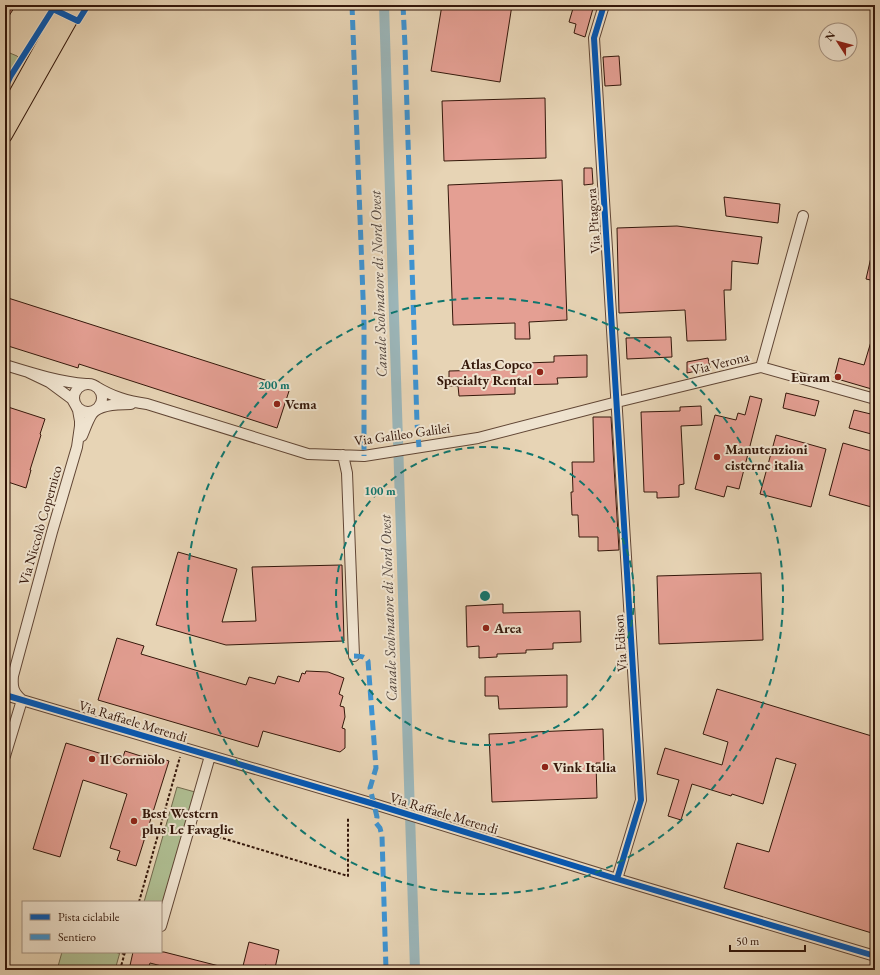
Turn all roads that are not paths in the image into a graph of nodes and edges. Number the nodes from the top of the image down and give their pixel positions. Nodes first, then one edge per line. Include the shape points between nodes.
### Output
1 (65, 5) edge
2 (79, 5) edge
3 (604, 5) edge
4 (5, 113) edge
5 (5, 136) edge
6 (803, 216) dead end
7 (5, 365) edge
8 (761, 367) junction
9 (28, 372) junction
10 (92, 385) junction
11 (875, 399) edge
12 (617, 402) junction
13 (147, 404) junction
14 (76, 406) junction
15 (96, 410) junction
16 (76, 447) junction
17 (343, 455) junction
18 (354, 656) dead end
19 (5, 695) edge
20 (22, 700) junction
21 (5, 756) edge
22 (210, 756) junction
23 (617, 879) junction
24 (162, 926) edge
25 (875, 956) edge

1 - 4 main road
2 - 5 main road
3 - 12 street, Via Pitagora via 594,38
6 - 8 street
7 - 9 street, Via Galileo Galilei
8 - 11 street, Via Verona
8 - 12 street, Via Verona
9 - 10 street, Via Galileo Galilei
9 - 14 street, Via Galileo Galilei via 70,397
10 - 13 street, Via Galileo Galilei via 114,396
10 - 14 street via 81,386 76,392
10 - 15 street via 100,391 102,397 101,404
12 - 17 street, Via Galileo Galilei via 478,438 364,456
12 - 23 street, Via Edison via 641,800
13 - 15 street, Via Galileo Galilei via 123,404
13 - 17 street, Via Galileo Galilei via 308,454
14 - 15 street via 86,412
14 - 16 street, Via Niccolò Copernico via 80,421
15 - 16 street, Via Niccolò Copernico
16 - 20 street, Via Niccolò Copernico via 13,676 15,692
17 - 18 street via 347,473
19 - 20 street, Via Raffaele Merendi
20 - 21 street
20 - 22 street, Via Raffaele Merendi
22 - 23 street, Via Raffaele Merendi
22 - 24 street
23 - 25 street, Via Raffaele Merendi

